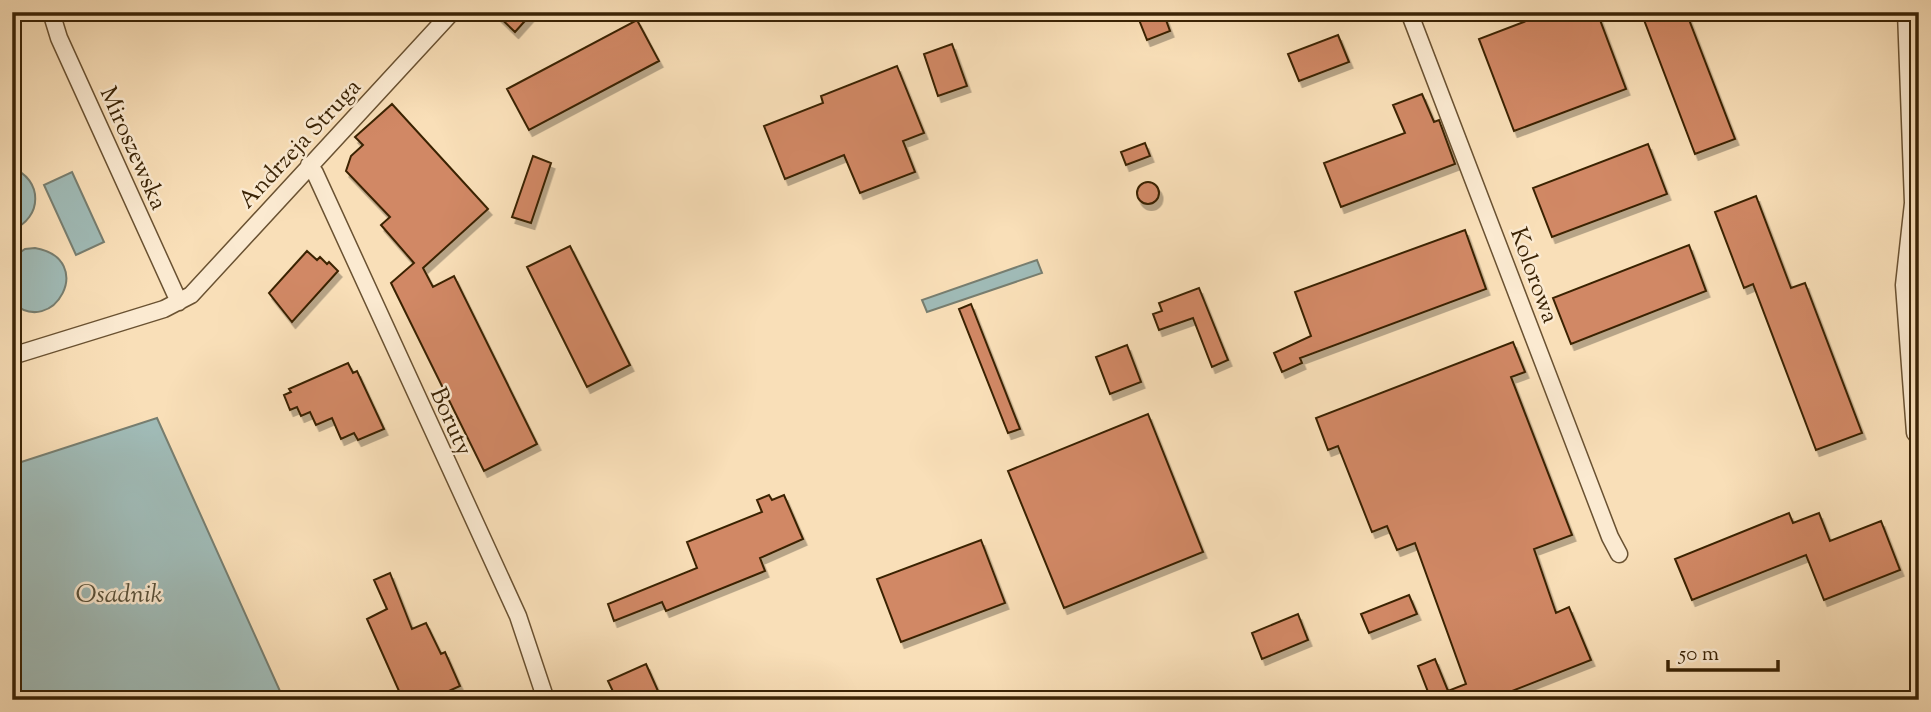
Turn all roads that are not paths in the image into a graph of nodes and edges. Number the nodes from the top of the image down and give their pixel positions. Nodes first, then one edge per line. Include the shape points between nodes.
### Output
1 (51, 12) edge
2 (452, 12) edge
3 (1409, 12) edge
4 (1906, 12) edge
5 (309, 165) junction
6 (178, 302) junction
7 (12, 356) edge
8 (1915, 433) dead end
9 (1619, 554) dead end
10 (546, 700) edge

1 - 6 street, Miroszewska
2 - 5 street, Andrzeja Struga
3 - 9 street, Kolorowa
4 - 8 street via 1913,203 1905,285
5 - 6 street, Andrzeja Struga via 191,295
5 - 10 street, Boruty via 518,616
6 - 7 street

